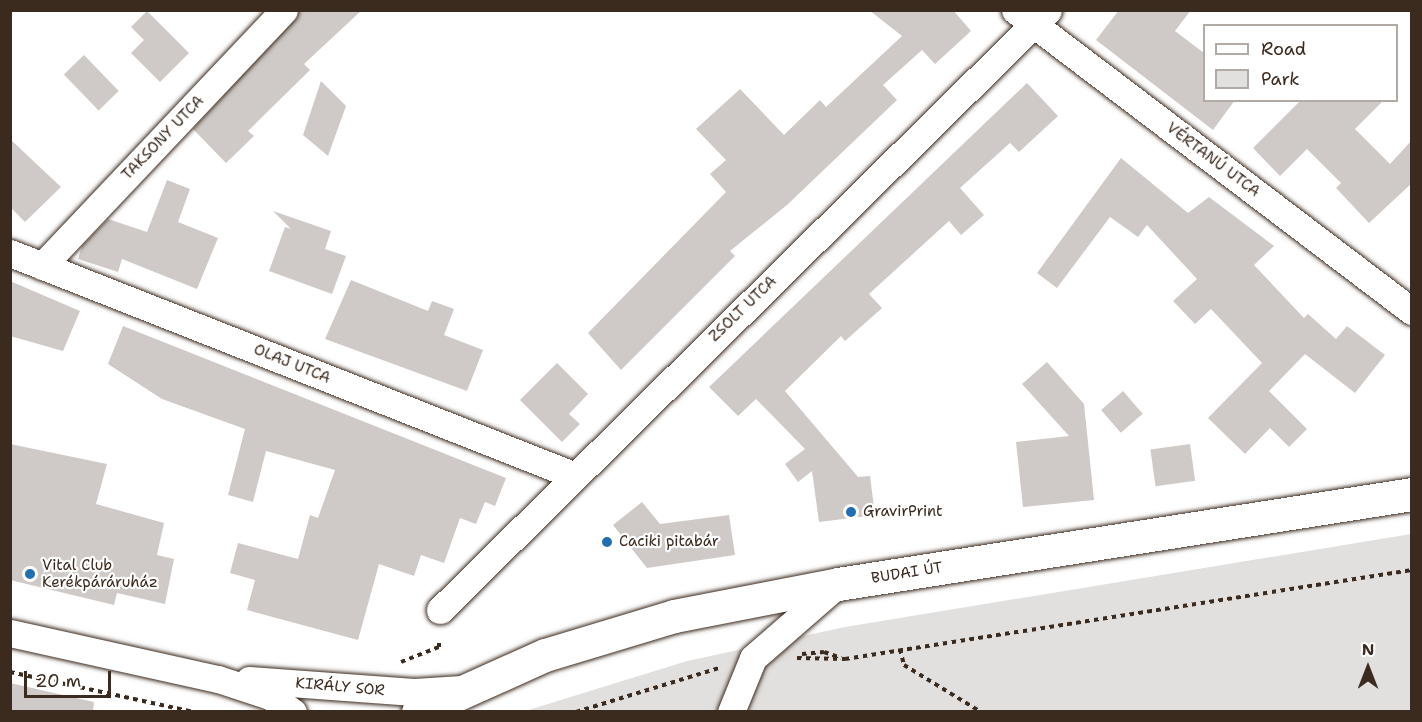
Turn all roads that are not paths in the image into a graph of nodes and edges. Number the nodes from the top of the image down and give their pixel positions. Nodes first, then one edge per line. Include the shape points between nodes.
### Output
1 (284, 10) edge
2 (1032, 15) edge
3 (10, 253) edge
4 (42, 266) junction
5 (1412, 311) edge
6 (573, 475) junction
7 (1412, 494) edge
8 (838, 584) junction
9 (440, 610) road end
10 (10, 633) edge
11 (218, 679) junction
12 (463, 689) junction
13 (259, 711) edge
14 (292, 711) edge
15 (418, 711) edge
16 (731, 711) edge

1 - 4 street, TAKSONY UTCA
2 - 5 street, VÉRTANÚ UTCA
2 - 6 street, ZSOLT UTCA
3 - 4 street, OLAJ UTCA
4 - 6 street, OLAJ UTCA
6 - 9 street, ZSOLT UTCA
7 - 8 main road, BUDAI ÚT
8 - 12 main road, BUDAI ÚT via 604,635
8 - 16 street via 753,658
10 - 11 street, KIRÁLY SOR
11 - 12 street, KIRÁLY SOR via 414,692
11 - 13 street, KIRÁLY SOR via 242,692
11 - 14 street, KIRÁLY SOR via 270,696
12 - 15 main road, BUDAI ÚT

